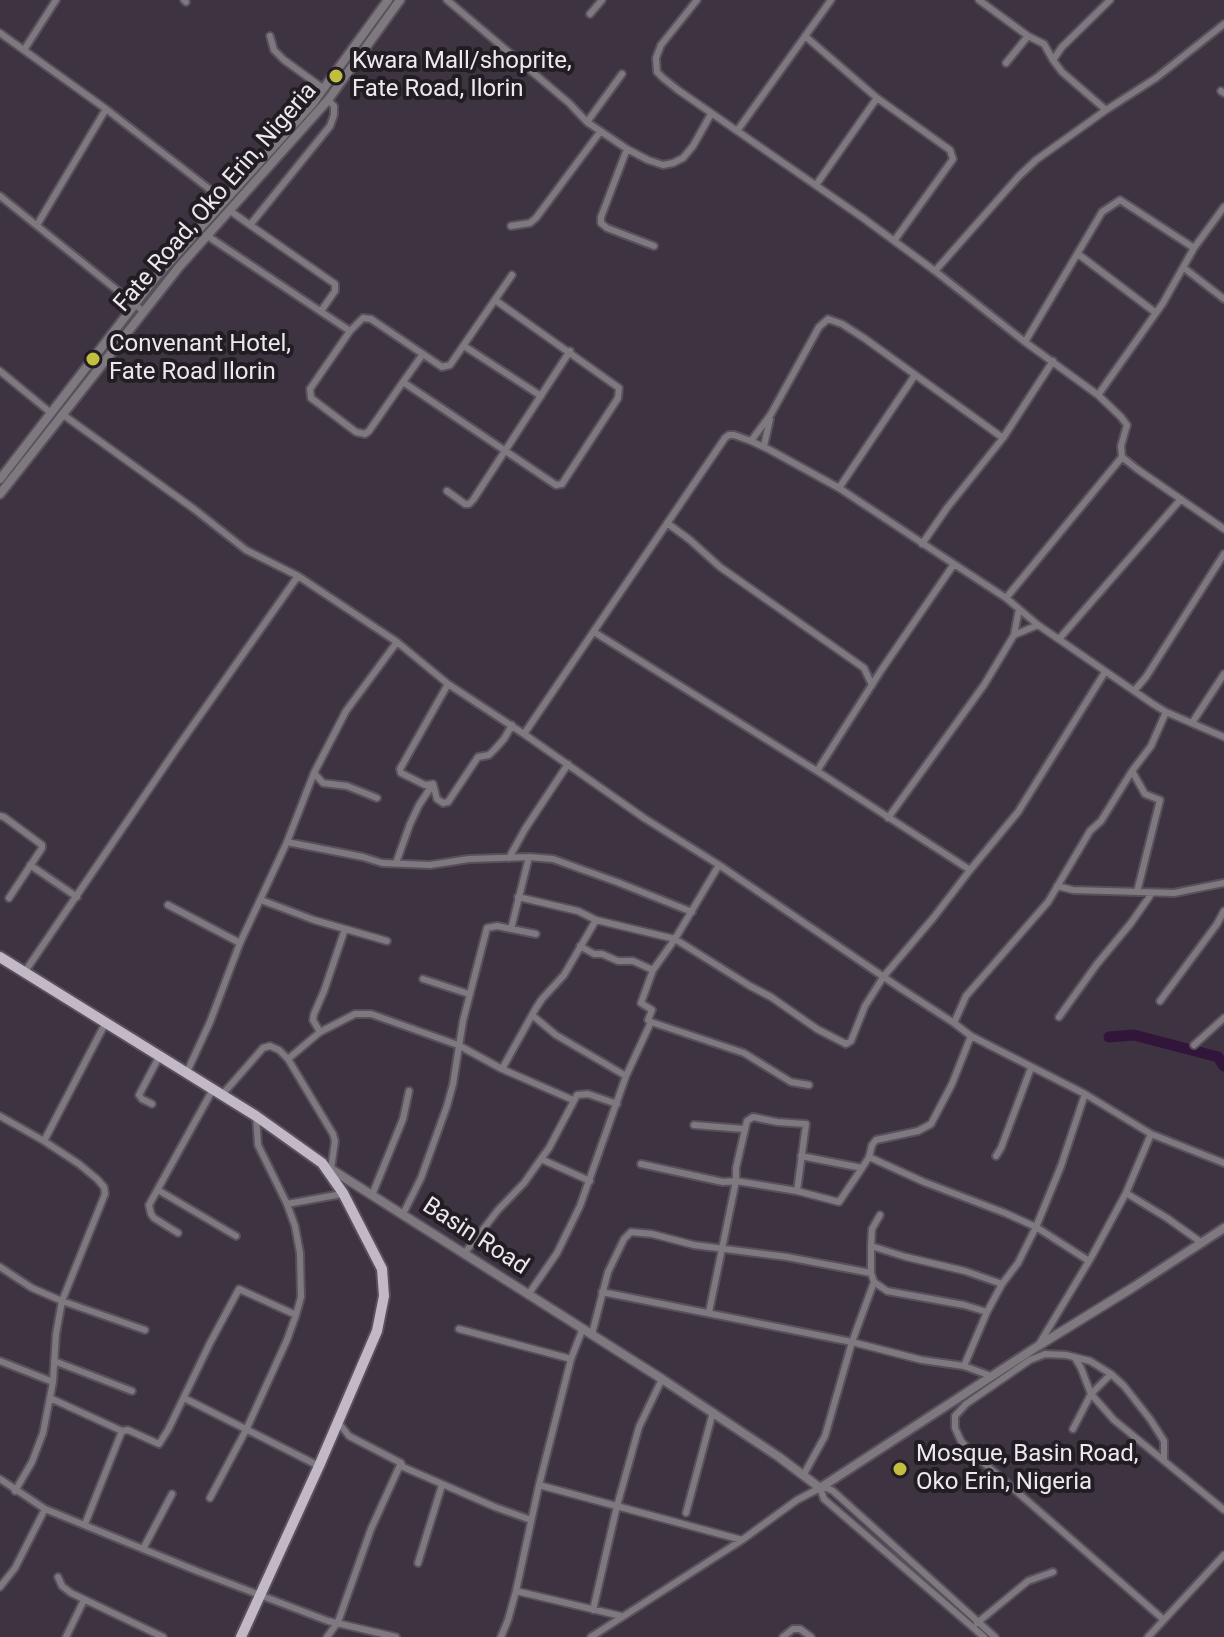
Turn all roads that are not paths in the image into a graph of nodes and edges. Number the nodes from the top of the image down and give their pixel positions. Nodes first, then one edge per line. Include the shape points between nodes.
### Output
1 (56, 0) edge
2 (386, 0) edge
3 (400, 0) edge
4 (447, 0) edge
5 (602, 0) edge
6 (696, 0) edge
7 (831, 0) edge
8 (979, 0) edge
9 (1110, 0) edge
10 (590, 14) dead end
11 (1224, 24) edge
12 (0, 33) edge
13 (270, 36) dead end
14 (805, 36) junction
15 (1028, 36) junction
16 (1044, 44) junction
17 (1062, 47) junction
18 (24, 50) junction
19 (1053, 60) junction
20 (1006, 63) dead end
21 (622, 74) dead end
22 (324, 89) junction
23 (877, 98) junction
24 (328, 100) junction
25 (106, 109) junction
26 (1106, 110) junction
27 (711, 114) junction
28 (587, 122) junction
29 (737, 131) junction
30 (600, 132) junction
31 (627, 149) junction
32 (816, 185) junction
33 (0, 196) edge
34 (220, 205) junction
35 (1224, 207) edge
36 (229, 210) junction
37 (37, 225) junction
38 (250, 225) junction
39 (511, 226) dead end
40 (206, 235) junction
41 (894, 241) junction
42 (654, 246) dead end
43 (1194, 248) junction
44 (1078, 254) junction
45 (1184, 268) junction
46 (935, 271) junction
47 (512, 275) dead end
48 (1224, 299) edge
49 (495, 300) junction
50 (134, 305) junction
51 (143, 311) junction
52 (321, 311) junction
53 (1156, 313) junction
54 (350, 331) junction
55 (1025, 342) junction
56 (464, 346) junction
57 (570, 351) junction
58 (423, 354) junction
59 (1053, 361) junction
60 (0, 371) edge
61 (915, 375) junction
62 (403, 382) junction
63 (1098, 395) junction
64 (541, 396) junction
65 (51, 413) junction
66 (62, 414) junction
67 (771, 414) junction
68 (1003, 438) junction
69 (751, 441) junction
70 (764, 446) junction
71 (505, 451) junction
72 (1122, 457) junction
73 (0, 479) edge
74 (839, 488) junction
75 (447, 491) dead end
76 (0, 494) edge
77 (1181, 499) junction
78 (667, 523) junction
79 (1224, 529) edge
80 (922, 544) junction
81 (1224, 554) edge
82 (954, 564) junction
83 (298, 576) junction
84 (1006, 598) junction
85 (1019, 609) junction
86 (1038, 625) junction
87 (594, 632) junction
88 (1014, 635) junction
89 (1059, 639) junction
90 (397, 642) junction
91 (864, 668) junction
92 (882, 669) junction
93 (1105, 672) junction
94 (1224, 674) edge
95 (448, 684) junction
96 (872, 685) junction
97 (1134, 691) junction
98 (1166, 712) junction
99 (1192, 723) junction
100 (512, 725) junction
101 (524, 734) junction
102 (1224, 737) edge
103 (568, 764) junction
104 (817, 771) junction
105 (1132, 771) junction
106 (314, 773) junction
107 (433, 784) junction
108 (377, 798) dead end
109 (0, 816) edge
110 (888, 818) junction
111 (287, 842) junction
112 (529, 857) junction
113 (509, 858) junction
114 (396, 863) junction
115 (30, 865) junction
116 (719, 865) junction
117 (970, 870) junction
118 (1224, 883) edge
119 (1057, 886) junction
120 (1137, 892) junction
121 (1152, 893) junction
122 (77, 897) junction
123 (518, 897) junction
124 (9, 898) dead end
125 (261, 900) junction
126 (168, 905) dead end
127 (1224, 911) edge
128 (692, 912) junction
129 (596, 920) junction
130 (345, 929) junction
131 (511, 929) junction
132 (536, 934) dead end
133 (675, 939) junction
134 (387, 941) dead end
135 (240, 943) junction
136 (580, 946) junction
137 (0, 957) edge
138 (653, 970) junction
139 (24, 973) junction
140 (884, 976) junction
141 (423, 979) dead end
142 (469, 994) junction
143 (1160, 1001) dead end
144 (532, 1015) junction
145 (1059, 1017) dead end
146 (1224, 1018) edge
147 (106, 1022) junction
148 (651, 1022) junction
149 (954, 1023) junction
150 (320, 1032) junction
151 (971, 1036) junction
152 (458, 1045) junction
153 (1194, 1045) dead end
154 (159, 1057) junction
155 (288, 1059) junction
156 (1031, 1068) junction
157 (502, 1069) junction
158 (186, 1074) junction
159 (626, 1076) junction
160 (809, 1085) dead end
161 (409, 1091) dead end
162 (217, 1093) junction
163 (1085, 1094) junction
164 (573, 1100) junction
165 (152, 1104) dead end
166 (617, 1104) junction
167 (256, 1116) junction
168 (1, 1120) edge
169 (694, 1125) dead end
170 (744, 1129) junction
171 (1151, 1134) junction
172 (44, 1141) junction
173 (801, 1156) junction
174 (996, 1156) dead end
175 (869, 1157) junction
176 (541, 1159) junction
177 (1224, 1163) edge
178 (641, 1164) dead end
179 (327, 1166) junction
180 (862, 1168) junction
181 (590, 1181) junction
182 (736, 1181) junction
183 (158, 1190) junction
184 (797, 1191) junction
185 (343, 1193) junction
186 (1126, 1193) junction
187 (372, 1195) junction
188 (287, 1204) junction
189 (403, 1214) junction
190 (880, 1215) dead end
191 (1036, 1227) junction
192 (1224, 1228) edge
193 (178, 1233) dead end
194 (236, 1236) dead end
195 (1202, 1243) junction
196 (871, 1246) junction
197 (722, 1250) junction
198 (464, 1254) junction
199 (1089, 1261) junction
200 (0, 1267) edge
201 (871, 1273) junction
202 (874, 1282) junction
203 (1002, 1284) junction
204 (887, 1291) junction
205 (602, 1292) junction
206 (528, 1295) junction
207 (868, 1299) junction
208 (62, 1301) junction
209 (709, 1312) junction
210 (987, 1312) junction
211 (296, 1315) junction
212 (583, 1328) junction
213 (459, 1329) dead end
214 (145, 1330) dead end
215 (592, 1334) junction
216 (852, 1342) junction
217 (1038, 1346) junction
218 (1075, 1358) junction
219 (571, 1359) junction
220 (0, 1361) edge
221 (54, 1361) junction
222 (964, 1366) junction
223 (1111, 1374) junction
224 (991, 1376) junction
225 (662, 1379) junction
226 (53, 1382) junction
227 (132, 1391) dead end
228 (1091, 1394) junction
229 (50, 1398) junction
230 (184, 1398) junction
231 (713, 1412) junction
232 (338, 1421) junction
233 (1073, 1429) dead end
234 (246, 1430) junction
235 (122, 1431) junction
236 (1164, 1461) junction
237 (401, 1463) junction
238 (319, 1466) junction
239 (804, 1474) junction
240 (0, 1479) edge
241 (442, 1485) junction
242 (539, 1485) junction
243 (820, 1488) junction
244 (15, 1491) junction
245 (172, 1494) dead end
246 (840, 1497) junction
247 (210, 1498) dead end
248 (831, 1505) junction
249 (617, 1506) junction
250 (45, 1509) junction
251 (1224, 1510) edge
252 (686, 1513) dead end
253 (531, 1520) junction
254 (85, 1524) junction
255 (742, 1540) junction
256 (143, 1549) junction
257 (1224, 1555) edge
258 (418, 1563) dead end
259 (0, 1570) edge
260 (1053, 1572) dead end
261 (10, 1576) junction
262 (58, 1577) dead end
263 (0, 1587) edge
264 (516, 1591) junction
265 (260, 1594) junction
266 (84, 1600) junction
267 (593, 1610) junction
268 (622, 1617) junction
269 (1164, 1620) junction
270 (338, 1622) junction
271 (975, 1625) junction
272 (66, 1637) edge
273 (163, 1637) edge
274 (241, 1637) edge
275 (328, 1637) edge
276 (396, 1637) edge
277 (501, 1637) edge
278 (591, 1637) edge
279 (783, 1637) edge
280 (811, 1637) edge
281 (984, 1637) edge
282 (995, 1637) edge
283 (1148, 1637) edge

1 - 18 street
2 - 22 street, Fate Road, Oko Erin, Nigeria
3 - 24 street, Fate Road, Oko Erin, Nigeria
4 - 28 street
5 - 10 street
6 - 27 street via 661,45 657,72
7 - 14 street
8 - 15 street
9 - 17 street
11 - 26 street
12 - 18 street
13 - 22 street via 284,60
14 - 23 street
14 - 29 street
15 - 16 street
15 - 20 street
16 - 17 street
16 - 19 street
17 - 19 street
18 - 25 street
19 - 26 street
21 - 28 street
22 - 34 street, Fate Road, Oko Erin, Nigeria
23 - 32 street
23 - 41 street via 950,150 953,159
24 - 36 street, Fate Road, Oko Erin, Nigeria
24 - 38 street via 334,106 330,126
25 - 34 street via 208,188
25 - 37 street
26 - 46 street via 1019,176
27 - 29 street
27 - 31 street via 693,146 673,163 663,165
28 - 30 street
29 - 32 street
30 - 31 street
30 - 39 street via 536,218
31 - 42 street via 601,223
32 - 41 street
33 - 37 street
34 - 50 street, Fate Road, Oko Erin, Nigeria
35 - 43 street
36 - 38 street
36 - 40 street, Fate Road, Oko Erin, Nigeria
37 - 50 street
38 - 52 street via 335,284
40 - 51 street, Fate Road, Oko Erin, Nigeria
40 - 52 street
41 - 46 street
43 - 44 street via 1120,200 1102,212
43 - 45 street
44 - 53 street
44 - 55 street
45 - 48 street
45 - 53 street
46 - 55 street
47 - 49 street
49 - 56 street
49 - 57 street
50 - 51 street
50 - 65 street, Fate Road, Oko Erin, Nigeria
51 - 66 street, Fate Road, Oko Erin, Nigeria
52 - 54 street
53 - 63 street
54 - 58 street via 363,318 371,319
54 - 62 street via 310,389 311,398 365,434
55 - 59 street
56 - 58 street via 446,367
56 - 64 street
57 - 64 street
57 - 71 street via 616,385 618,398 562,484
58 - 62 street
59 - 63 street
59 - 68 street
60 - 65 street
61 - 67 street via 828,319
61 - 68 street
61 - 74 street
62 - 71 street
63 - 72 street via 1127,425
64 - 71 street
65 - 73 street, Fate Road, Oko Erin, Nigeria
66 - 76 street, Fate Road, Oko Erin, Nigeria
66 - 83 street via 246,550
67 - 69 street
67 - 70 street
68 - 80 street
69 - 70 street
69 - 78 street via 734,435 725,438
70 - 74 street
71 - 75 street via 469,504
72 - 77 street
72 - 84 street
74 - 80 street
77 - 79 street
77 - 89 street
78 - 87 street
78 - 91 street via 720,567
80 - 82 street
81 - 97 street
82 - 84 street
82 - 92 street
83 - 90 street
83 - 122 street
84 - 85 street
85 - 86 street
85 - 88 street
86 - 88 street
86 - 89 street
87 - 101 street
87 - 104 street
88 - 110 street
89 - 93 street
90 - 95 street
90 - 106 street via 346,711
91 - 92 street
91 - 96 street
92 - 96 street
93 - 97 street
93 - 117 street via 1018,812
94 - 99 street
95 - 100 street
95 - 107 street via 400,769 425,785
96 - 104 street
97 - 98 street
98 - 99 street
98 - 105 street
99 - 102 street
100 - 101 street
100 - 107 street via 489,755 478,757 448,802 437,799
101 - 103 street
103 - 113 street
103 - 116 street
104 - 110 street
105 - 119 street
105 - 120 street via 1145,794 1160,800
106 - 108 street via 323,783
106 - 111 street
107 - 114 street
109 - 115 street via 42,845
110 - 117 street
111 - 114 street
111 - 125 street
112 - 113 street
112 - 123 street
112 - 128 street via 553,859
113 - 114 street
115 - 122 street
115 - 124 street
116 - 128 street
116 - 140 street
117 - 140 street
118 - 121 street
119 - 120 street
119 - 149 street via 966,996
120 - 121 street
121 - 145 street
122 - 139 street
123 - 129 street
123 - 131 street
125 - 130 street
125 - 135 street
126 - 135 street
127 - 143 street
128 - 133 street
129 - 133 street
129 - 136 street
130 - 134 street
130 - 150 street via 314,1014
131 - 132 street
131 - 142 street via 487,928
133 - 138 street
133 - 140 street via 846,1044
135 - 158 street
136 - 138 street
136 - 144 street
137 - 139 main road, Basin Road
138 - 148 street via 641,1003 652,1010
139 - 147 main road, Basin Road
140 - 149 street
141 - 142 street
142 - 152 street
144 - 157 street
144 - 159 street
146 - 153 street
147 - 154 main road, Basin Road
147 - 172 street
148 - 159 street
148 - 160 street via 744,1053 791,1082
149 - 151 street
150 - 152 street via 363,1013
150 - 155 street
151 - 156 street
151 - 175 street via 931,1124 876,1140
152 - 157 street
152 - 189 street via 447,1106
154 - 158 main road, Basin Road
154 - 165 street via 139,1095
155 - 162 street via 270,1046 263,1048
155 - 179 street via 333,1134
156 - 163 street
156 - 174 street
157 - 164 street
158 - 162 main road, Basin Road
159 - 166 street
161 - 187 street
162 - 167 main road, Basin Road
162 - 183 street
163 - 171 street
163 - 191 street
164 - 166 street via 588,1094
164 - 176 street
166 - 181 street
167 - 179 main road, Basin Road
167 - 188 street via 258,1145
168 - 172 street
169 - 170 street
170 - 173 street via 753,1117 806,1124
170 - 182 street
171 - 177 street
171 - 186 street
172 - 208 street via 97,1179 105,1194
173 - 180 street
173 - 184 street
175 - 180 street
175 - 191 street
176 - 181 street
176 - 198 street
178 - 182 street
179 - 185 main road
179 - 187 street, Basin Road
180 - 184 street via 839,1202
181 - 206 street via 557,1253
182 - 184 street
182 - 197 street
183 - 193 street via 149,1205 151,1214
183 - 194 street
185 - 188 street
185 - 232 main road via 382,1269 384,1296 377,1331
186 - 195 street
186 - 199 street
187 - 189 street, Basin Road
188 - 211 street via 300,1253
189 - 198 street, Basin Road
190 - 196 street
191 - 199 street
191 - 203 street
192 - 195 street
195 - 217 street
196 - 201 street
196 - 203 street
197 - 201 street
197 - 205 street via 631,1232
197 - 209 street
198 - 206 street, Basin Road
199 - 217 street
200 - 208 street
201 - 202 street
202 - 204 street
202 - 207 street
203 - 210 street
204 - 207 street
204 - 210 street
205 - 209 street
205 - 215 street
206 - 212 street, Basin Road
207 - 216 street
208 - 214 street
208 - 221 street
209 - 216 street
210 - 222 street
211 - 230 street via 239,1289
211 - 234 street
212 - 215 street, Basin Road
212 - 219 street
213 - 219 street
215 - 225 street, Basin Road
216 - 222 street
216 - 239 street via 825,1436
217 - 224 street
218 - 223 street
218 - 228 street
218 - 269 street via 1045,1354 1030,1360 966,1404 955,1416 955,1428 969,1450
219 - 242 street
220 - 226 street
221 - 226 street
221 - 227 street
222 - 224 street
223 - 228 street
223 - 236 street via 1164,1441
224 - 243 street
225 - 231 street, Basin Road
225 - 249 street via 639,1427
226 - 229 street
228 - 233 street
228 - 236 street
229 - 235 street
229 - 244 street via 43,1433
230 - 234 street
230 - 235 street via 159,1444
231 - 239 street, Basin Road
231 - 252 street
232 - 237 street via 349,1436
232 - 238 main road
234 - 238 street
234 - 247 street
235 - 254 street
236 - 251 street
237 - 241 street
237 - 270 street
238 - 265 main road
239 - 243 street, Basin Road
240 - 244 street
241 - 253 street
241 - 258 street
242 - 249 street
242 - 253 street
243 - 246 street, Basin Road
243 - 248 street, Basin Road
243 - 255 street
244 - 250 street
245 - 256 street
246 - 248 street
246 - 271 street, Basin Road
248 - 271 street, Basin Road
249 - 255 street
249 - 267 street
250 - 254 street
250 - 261 street
253 - 264 street
254 - 256 street
255 - 268 street
256 - 265 street
257 - 269 street
259 - 261 street
260 - 271 street via 1028,1581
261 - 263 street
262 - 266 street via 62,1586
264 - 267 street
264 - 277 street
265 - 270 street
265 - 274 main road
266 - 272 street
266 - 273 street
267 - 268 street
268 - 278 street
269 - 283 street
270 - 275 street
270 - 276 street
271 - 281 street, Basin Road
271 - 282 street, Basin Road
279 - 280 street via 800,1629

